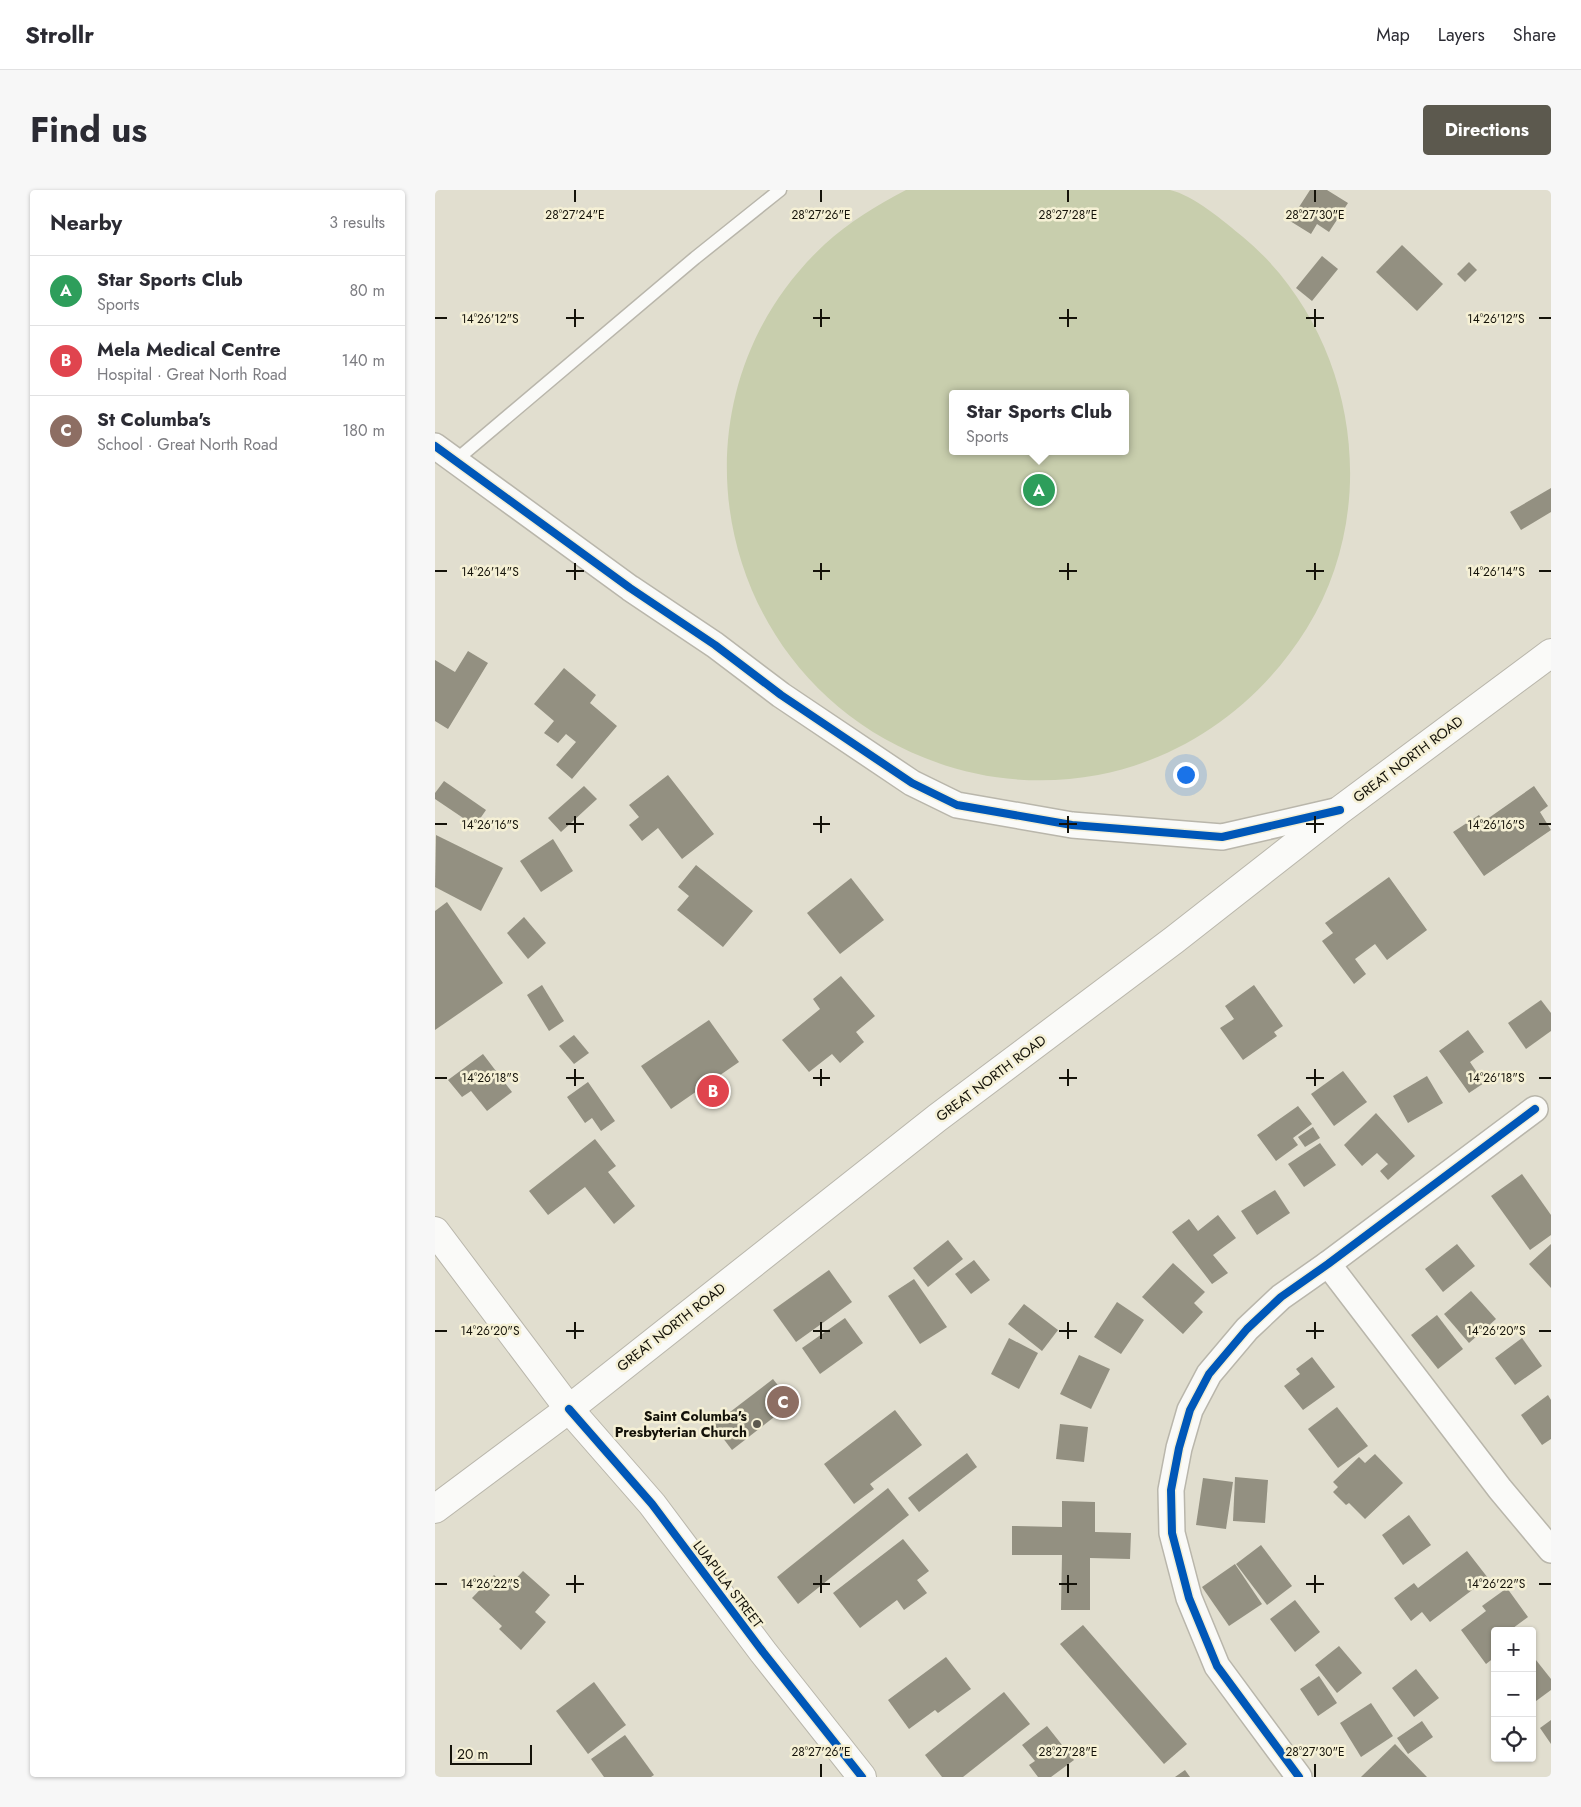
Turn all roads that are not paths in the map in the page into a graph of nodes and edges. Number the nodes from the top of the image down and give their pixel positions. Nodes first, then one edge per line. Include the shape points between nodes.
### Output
1 (780, 190) edge
2 (435, 446) edge
3 (456, 460) junction
4 (1551, 653) edge
5 (1341, 810) junction
6 (1535, 1109) dead end
7 (435, 1231) edge
8 (1328, 1264) junction
9 (569, 1409) junction
10 (435, 1509) edge
11 (1551, 1550) edge
12 (862, 1777) edge
13 (1299, 1777) edge

1 - 3 lane via 687,264
2 - 3 street
3 - 5 street via 781,695 911,783 957,804 1072,826 1222,837
4 - 5 main road, GREAT NORTH ROAD
5 - 9 main road, GREAT NORTH ROAD via 937,1118
6 - 8 street
7 - 9 main road, LUAPULA STREET
8 - 11 street via 1500,1489
8 - 13 street via 1281,1297 1247,1329 1209,1374 1190,1410 1171,1490 1172,1533 1189,1598 1217,1666
9 - 10 main road, GREAT NORTH ROAD
9 - 12 main road, LUAPULA STREET via 652,1504

